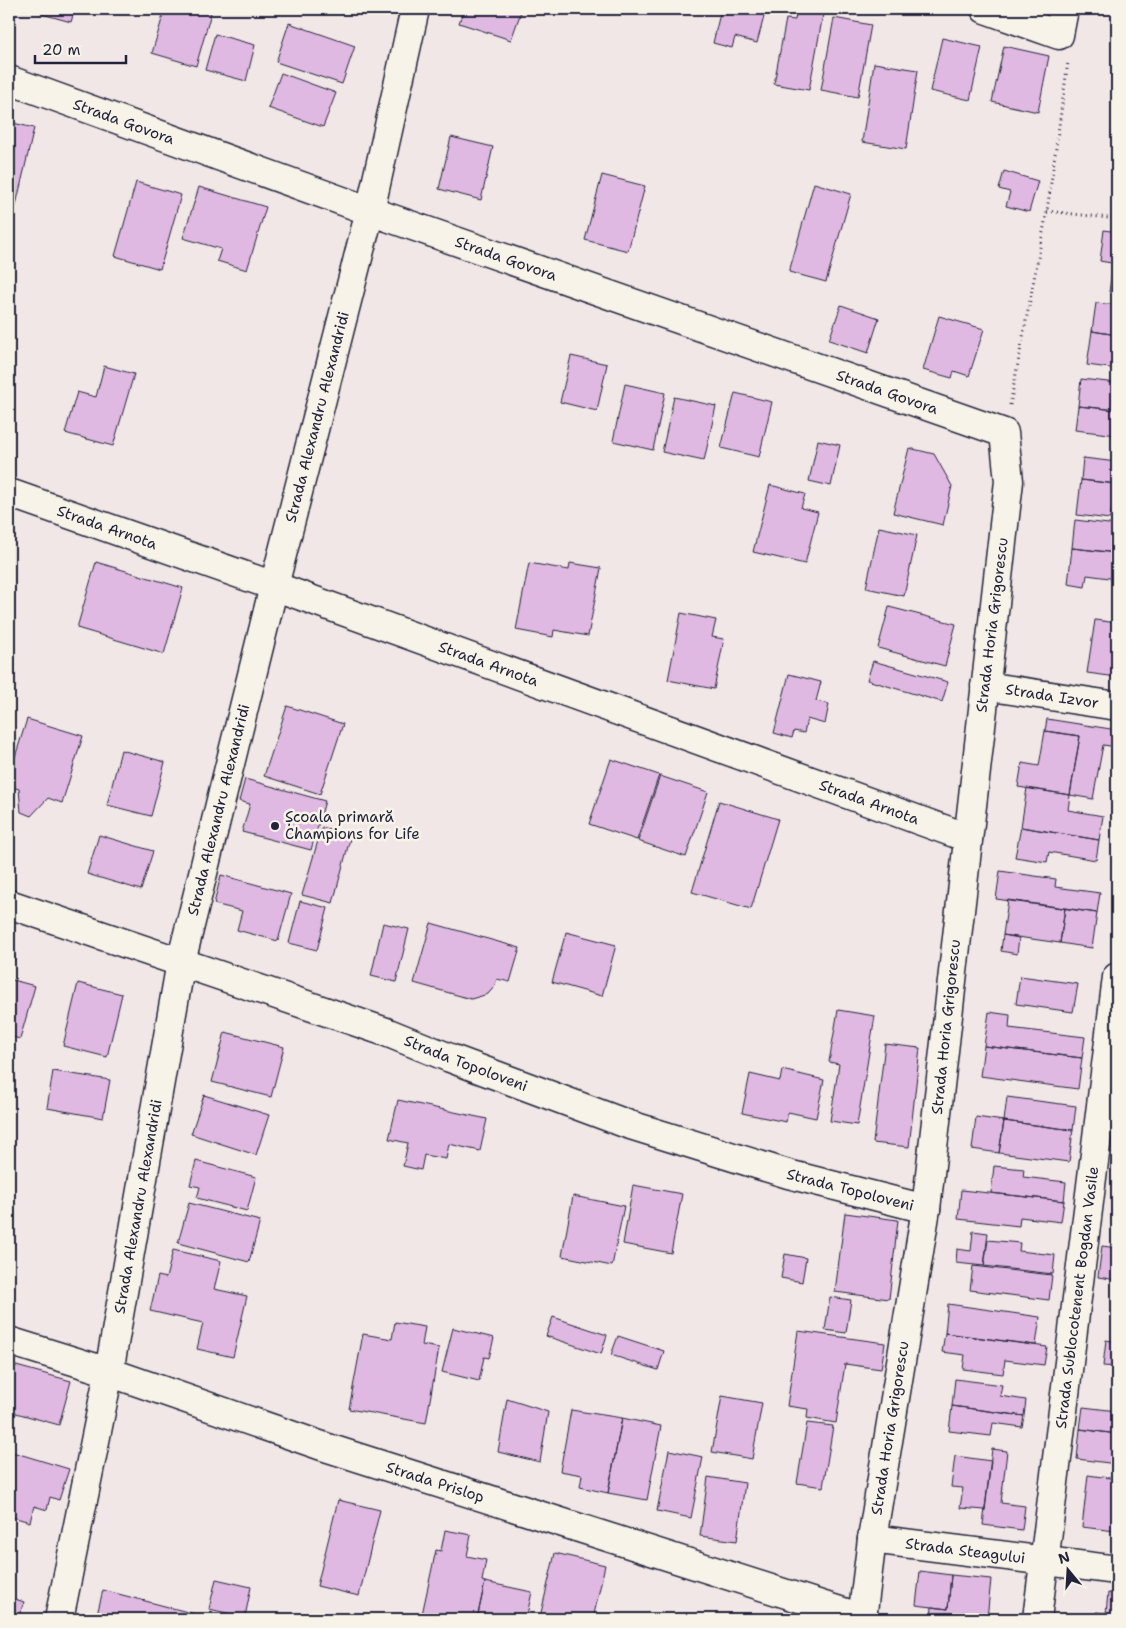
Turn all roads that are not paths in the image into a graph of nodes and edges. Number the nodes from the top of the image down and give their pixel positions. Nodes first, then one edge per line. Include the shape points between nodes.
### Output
1 (415, 9) edge
2 (985, 9) edge
3 (1064, 9) edge
4 (9, 80) edge
5 (370, 211) junction
6 (1004, 433) joint
7 (9, 493) edge
8 (274, 586) junction
9 (985, 686) junction
10 (1117, 706) edge
11 (968, 838) junction
12 (9, 904) edge
13 (181, 962) junction
14 (1117, 977) edge
15 (926, 1209) junction
16 (9, 1341) edge
17 (109, 1372) junction
18 (872, 1540) junction
19 (1044, 1561) junction
20 (1117, 1570) edge
21 (59, 1619) edge
22 (862, 1619) edge
23 (1037, 1619) edge

1 - 5 street, Strada Alexandru Alexandridi
2 - 3 street via 1059,35
4 - 5 street, Strada Govora
5 - 6 street, Strada Govora
5 - 8 street, Strada Alexandru Alexandridi
6 - 9 street, Strada Horia Grigorescu via 1009,481
7 - 8 street, Strada Arnota
8 - 11 street, Strada Arnota
8 - 13 street, Strada Alexandru Alexandridi
9 - 10 street, Strada Izvor
9 - 11 street, Strada Horia Grigorescu
11 - 15 street, Strada Horia Grigorescu
12 - 13 street, Strada Topoloveni
13 - 15 street, Strada Topoloveni via 386,1032 627,1124 788,1174
13 - 17 street, Strada Alexandru Alexandridi
14 - 19 street, Strada Sublocotenent Bogdan Vasile
15 - 18 street, Strada Horia Grigorescu
16 - 17 street, Strada Prislop
17 - 21 street, Strada Alexandru Alexandridi
17 - 22 street, Strada Prislop via 325,1447
18 - 19 street, Strada Steagului
18 - 22 street, Strada Horia Grigorescu
19 - 20 street, Strada Steagului
19 - 23 street, Strada Sublocotenent Bogdan Vasile

